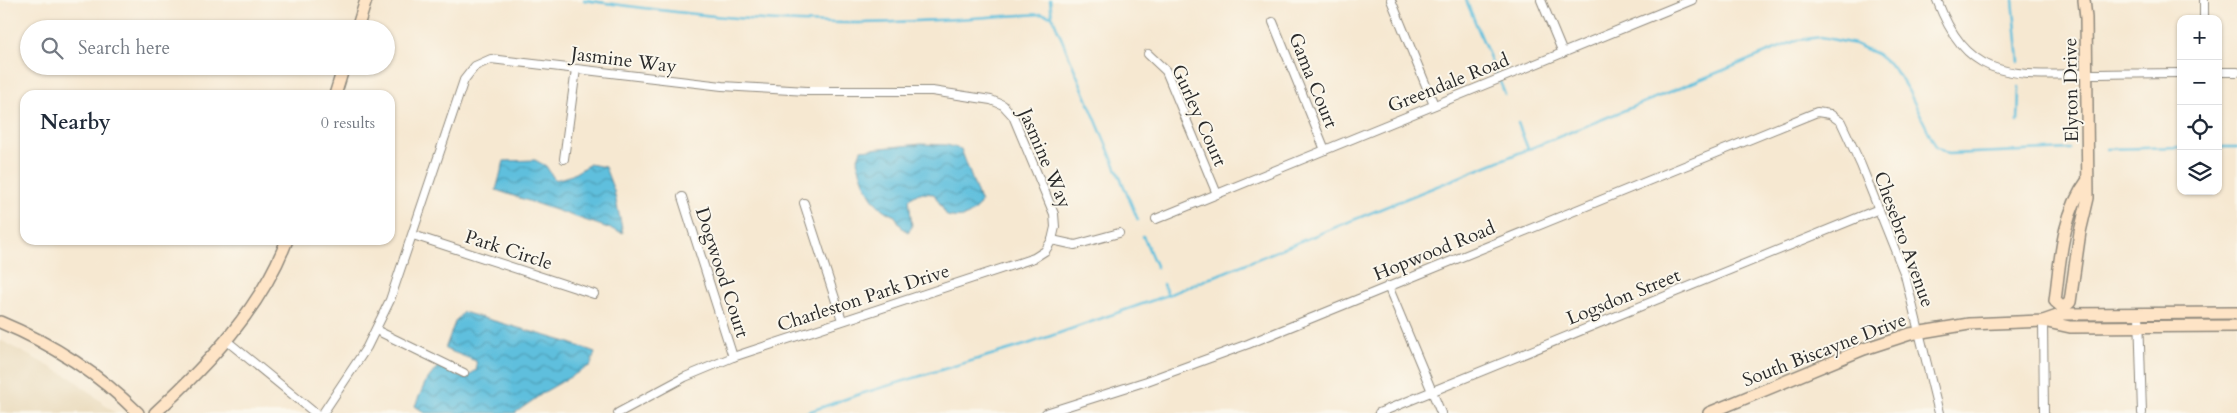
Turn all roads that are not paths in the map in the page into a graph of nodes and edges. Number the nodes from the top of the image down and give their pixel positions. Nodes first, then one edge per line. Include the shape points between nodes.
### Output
1 (366, 0) edge
2 (1391, 0) edge
3 (1541, 0) edge
4 (1692, 0) edge
5 (1937, 0) edge
6 (2084, 0) edge
7 (2204, 0) edge
8 (2204, 15) edge
9 (359, 20) edge
10 (1273, 22) dead end
11 (1563, 53) junction
12 (1148, 54) dead end
13 (576, 69) junction
14 (2222, 72) edge
15 (2237, 72) edge
16 (2177, 73) edge
17 (2086, 74) junction
18 (341, 75) edge
19 (337, 90) edge
20 (1434, 105) junction
21 (1830, 114) joint
22 (1326, 150) junction
23 (564, 159) dead end
24 (1217, 194) junction
25 (682, 197) dead end
26 (804, 203) dead end
27 (1879, 209) junction
28 (1156, 219) dead end
29 (1119, 233) dead end
30 (413, 235) junction
31 (1052, 240) junction
32 (285, 245) edge
33 (1388, 286) junction
34 (594, 294) dead end
35 (2237, 313) edge
36 (2063, 316) junction
37 (842, 320) junction
38 (2139, 320) junction
39 (2044, 321) junction
40 (0, 322) edge
41 (2237, 326) edge
42 (376, 330) junction
43 (1920, 331) junction
44 (227, 341) junction
45 (733, 357) junction
46 (464, 373) dead end
47 (1432, 391) junction
48 (138, 413) edge
49 (155, 413) edge
50 (315, 413) edge
51 (323, 413) edge
52 (618, 413) edge
53 (1046, 413) edge
54 (1379, 413) edge
55 (1441, 413) edge
56 (1709, 413) edge
57 (1939, 413) edge
58 (2044, 413) edge
59 (2142, 413) edge

1 - 9 street
2 - 20 street
3 - 11 street
4 - 11 street, Greendale Road
5 - 17 street via 1958,42 1993,68 2027,75
6 - 17 street, Elyton Drive
7 - 8 street
10 - 22 street, Gama Court
11 - 20 street, Greendale Road
12 - 24 street, Gurley Court via 1166,71
13 - 23 street
13 - 30 street, Jasmine Way via 495,58 472,69 463,84
13 - 31 street, Jasmine Way via 722,86 806,91 932,91 995,101 1006,108 1015,121 1052,209 1056,227
14 - 15 street
16 - 17 street
17 - 36 street, Elyton Drive via 2088,198 2070,302
18 - 19 street
20 - 22 street, Greendale Road
21 - 27 street, Chesebro Avenue via 1846,130
21 - 33 street, Hopwood Road via 1811,113
22 - 24 street, Greendale Road
24 - 28 street
25 - 45 street, Dogwood Court
26 - 37 street
27 - 43 street, Chesebro Avenue via 1905,275
27 - 47 street, Logsdon Street
29 - 31 street via 1075,245
30 - 34 street, Park Circle
30 - 42 street, Jasmine Way
31 - 37 street, Charleston Park Drive via 1034,258
32 - 44 street via 262,291
33 - 47 street
33 - 53 street, Hopwood Road via 1192,365
35 - 38 street, South Biscayne Drive
36 - 38 street, South Biscayne Drive
36 - 39 street, South Biscayne Drive
37 - 45 street, Charleston Park Drive
38 - 41 street, South Biscayne Drive
38 - 59 street
39 - 43 street, South Biscayne Drive via 1969,324
39 - 58 street
40 - 48 street via 75,359 114,388
42 - 46 street
42 - 51 street, Jasmine Way
43 - 56 street, South Biscayne Drive via 1864,349
43 - 57 street, Chesebro Avenue
44 - 49 street
44 - 50 street
45 - 52 street, Charleston Park Drive
47 - 54 street, Logsdon Street
47 - 55 street

